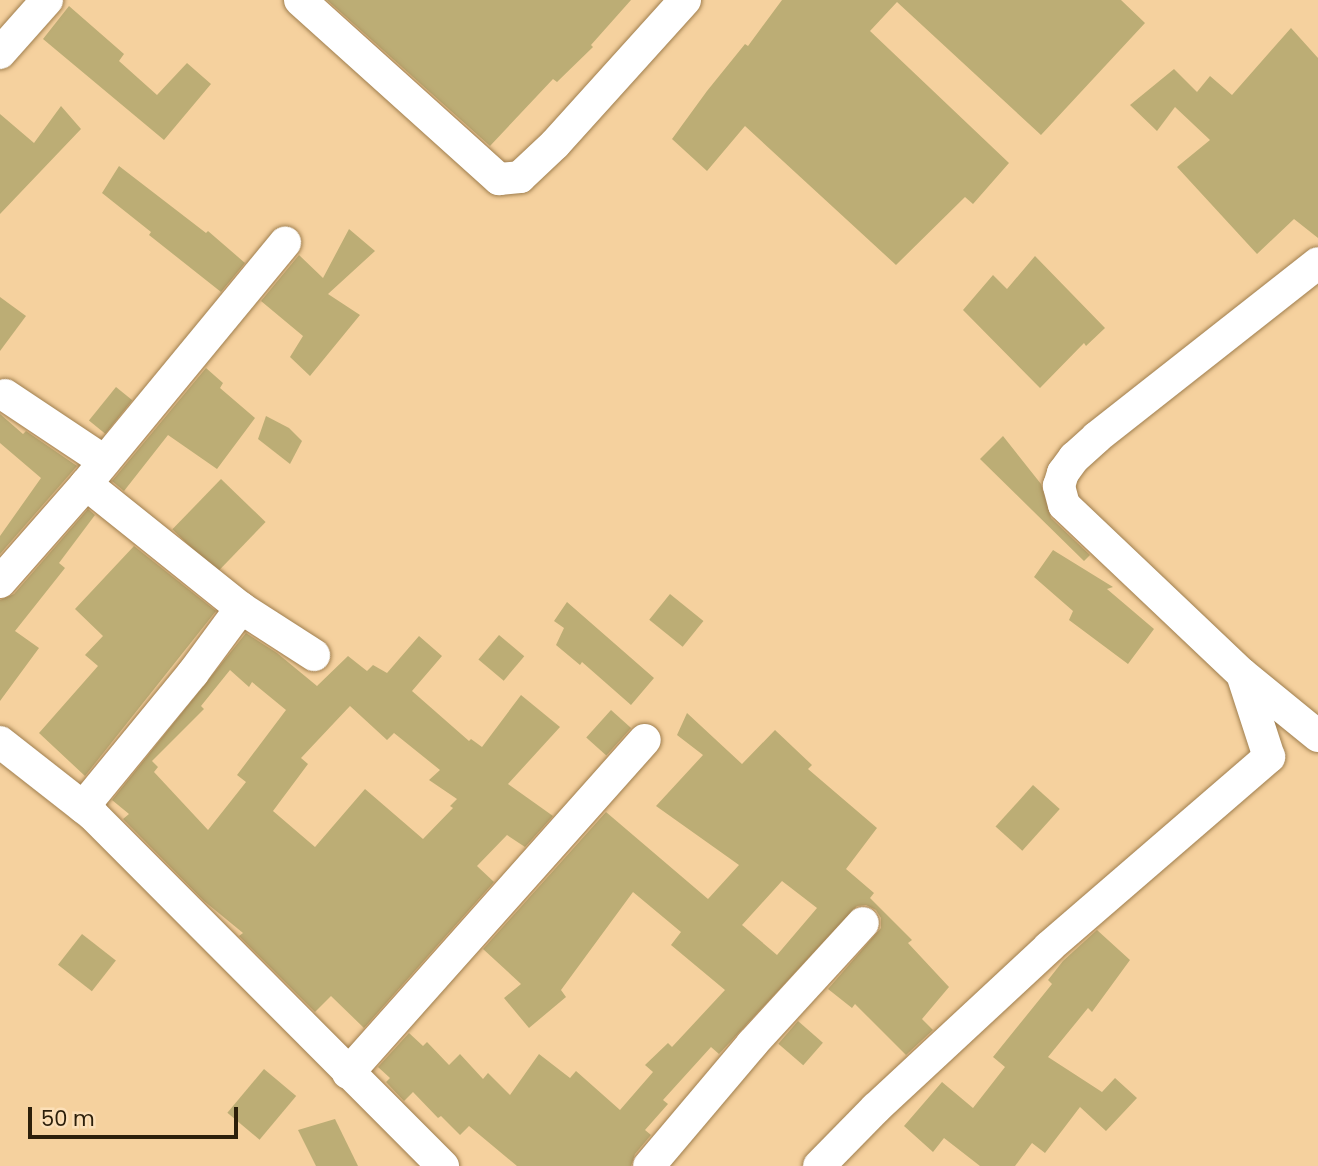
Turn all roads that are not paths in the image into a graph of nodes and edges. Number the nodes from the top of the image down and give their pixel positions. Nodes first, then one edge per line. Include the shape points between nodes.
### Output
1 (47, 0) edge
2 (300, 0) edge
3 (685, 0) edge
4 (0, 53) edge
5 (285, 243) dead end
6 (1318, 263) edge
7 (5, 395) dead end
8 (95, 472) junction
9 (0, 582) edge
10 (241, 608) junction
11 (314, 654) dead end
12 (1242, 674) junction
13 (1318, 736) edge
14 (645, 740) dead end
15 (0, 741) edge
16 (83, 807) junction
17 (863, 923) dead end
18 (348, 1073) junction
19 (443, 1166) edge
20 (649, 1166) edge
21 (819, 1166) edge

1 - 4 street
2 - 3 street via 499,179 520,177 555,144
5 - 8 street
6 - 12 street via 1097,437 1074,458 1059,486 1064,505
7 - 8 street
8 - 9 street
8 - 10 street
10 - 11 street
10 - 16 street
12 - 13 street
12 - 21 street via 1269,757 1049,947
14 - 18 street
15 - 16 street
16 - 18 street
17 - 20 street
18 - 19 street

